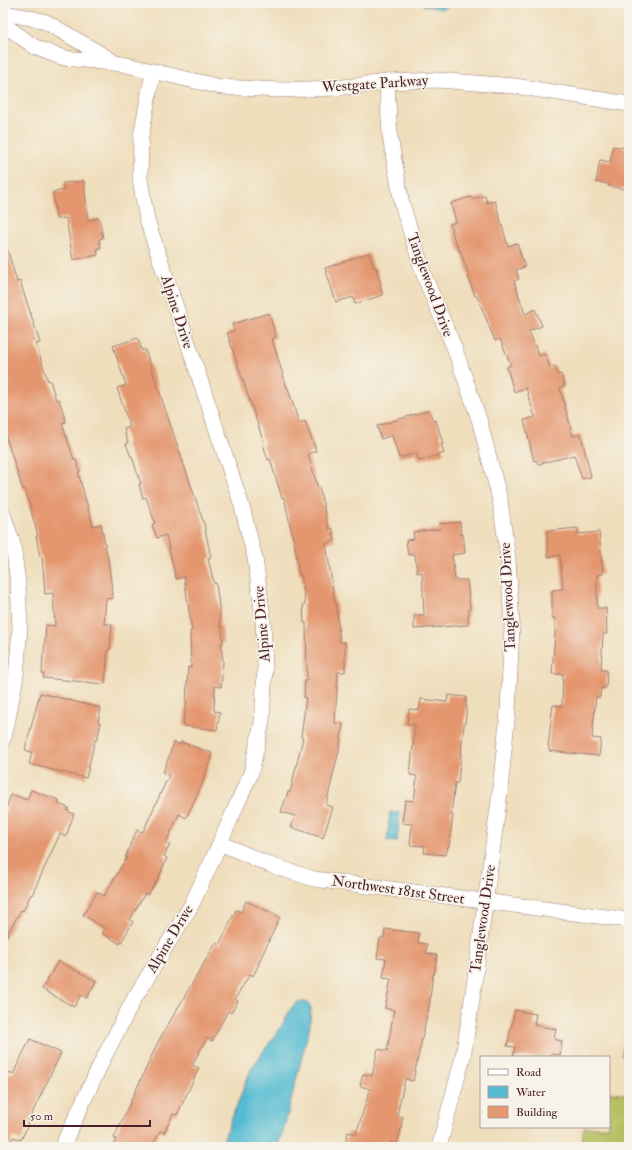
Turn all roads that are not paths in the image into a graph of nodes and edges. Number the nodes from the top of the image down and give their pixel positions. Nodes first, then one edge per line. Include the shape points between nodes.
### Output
1 (3, 13) edge
2 (3, 24) edge
3 (122, 64) junction
4 (153, 72) junction
5 (387, 82) junction
6 (629, 104) edge
7 (3, 514) edge
8 (3, 739) edge
9 (220, 843) junction
10 (486, 902) junction
11 (629, 920) edge
12 (62, 1147) edge
13 (439, 1147) edge

1 - 3 street, Westgate Parkway via 46,22
2 - 3 street, Westgate Parkway via 44,52 66,58
3 - 4 street, Westgate Parkway
4 - 5 street, Westgate Parkway via 221,87 279,90 336,88
4 - 9 street, Alpine Drive via 141,136 140,179 147,220 241,504 255,558 263,618 265,668 262,722 251,772
5 - 6 street, Westgate Parkway via 437,80 515,86
5 - 10 street, Tanglewood Drive via 390,137 402,204 425,278 454,347 479,419 500,500 508,558 512,626 508,711
7 - 8 street via 13,544 20,628 16,676
9 - 10 street, Northwest 181st Street via 270,865 314,879
9 - 12 street, Alpine Drive via 192,904 134,999
10 - 11 street, Northwest 181st Street
10 - 13 street, Tanglewood Drive via 463,1057

